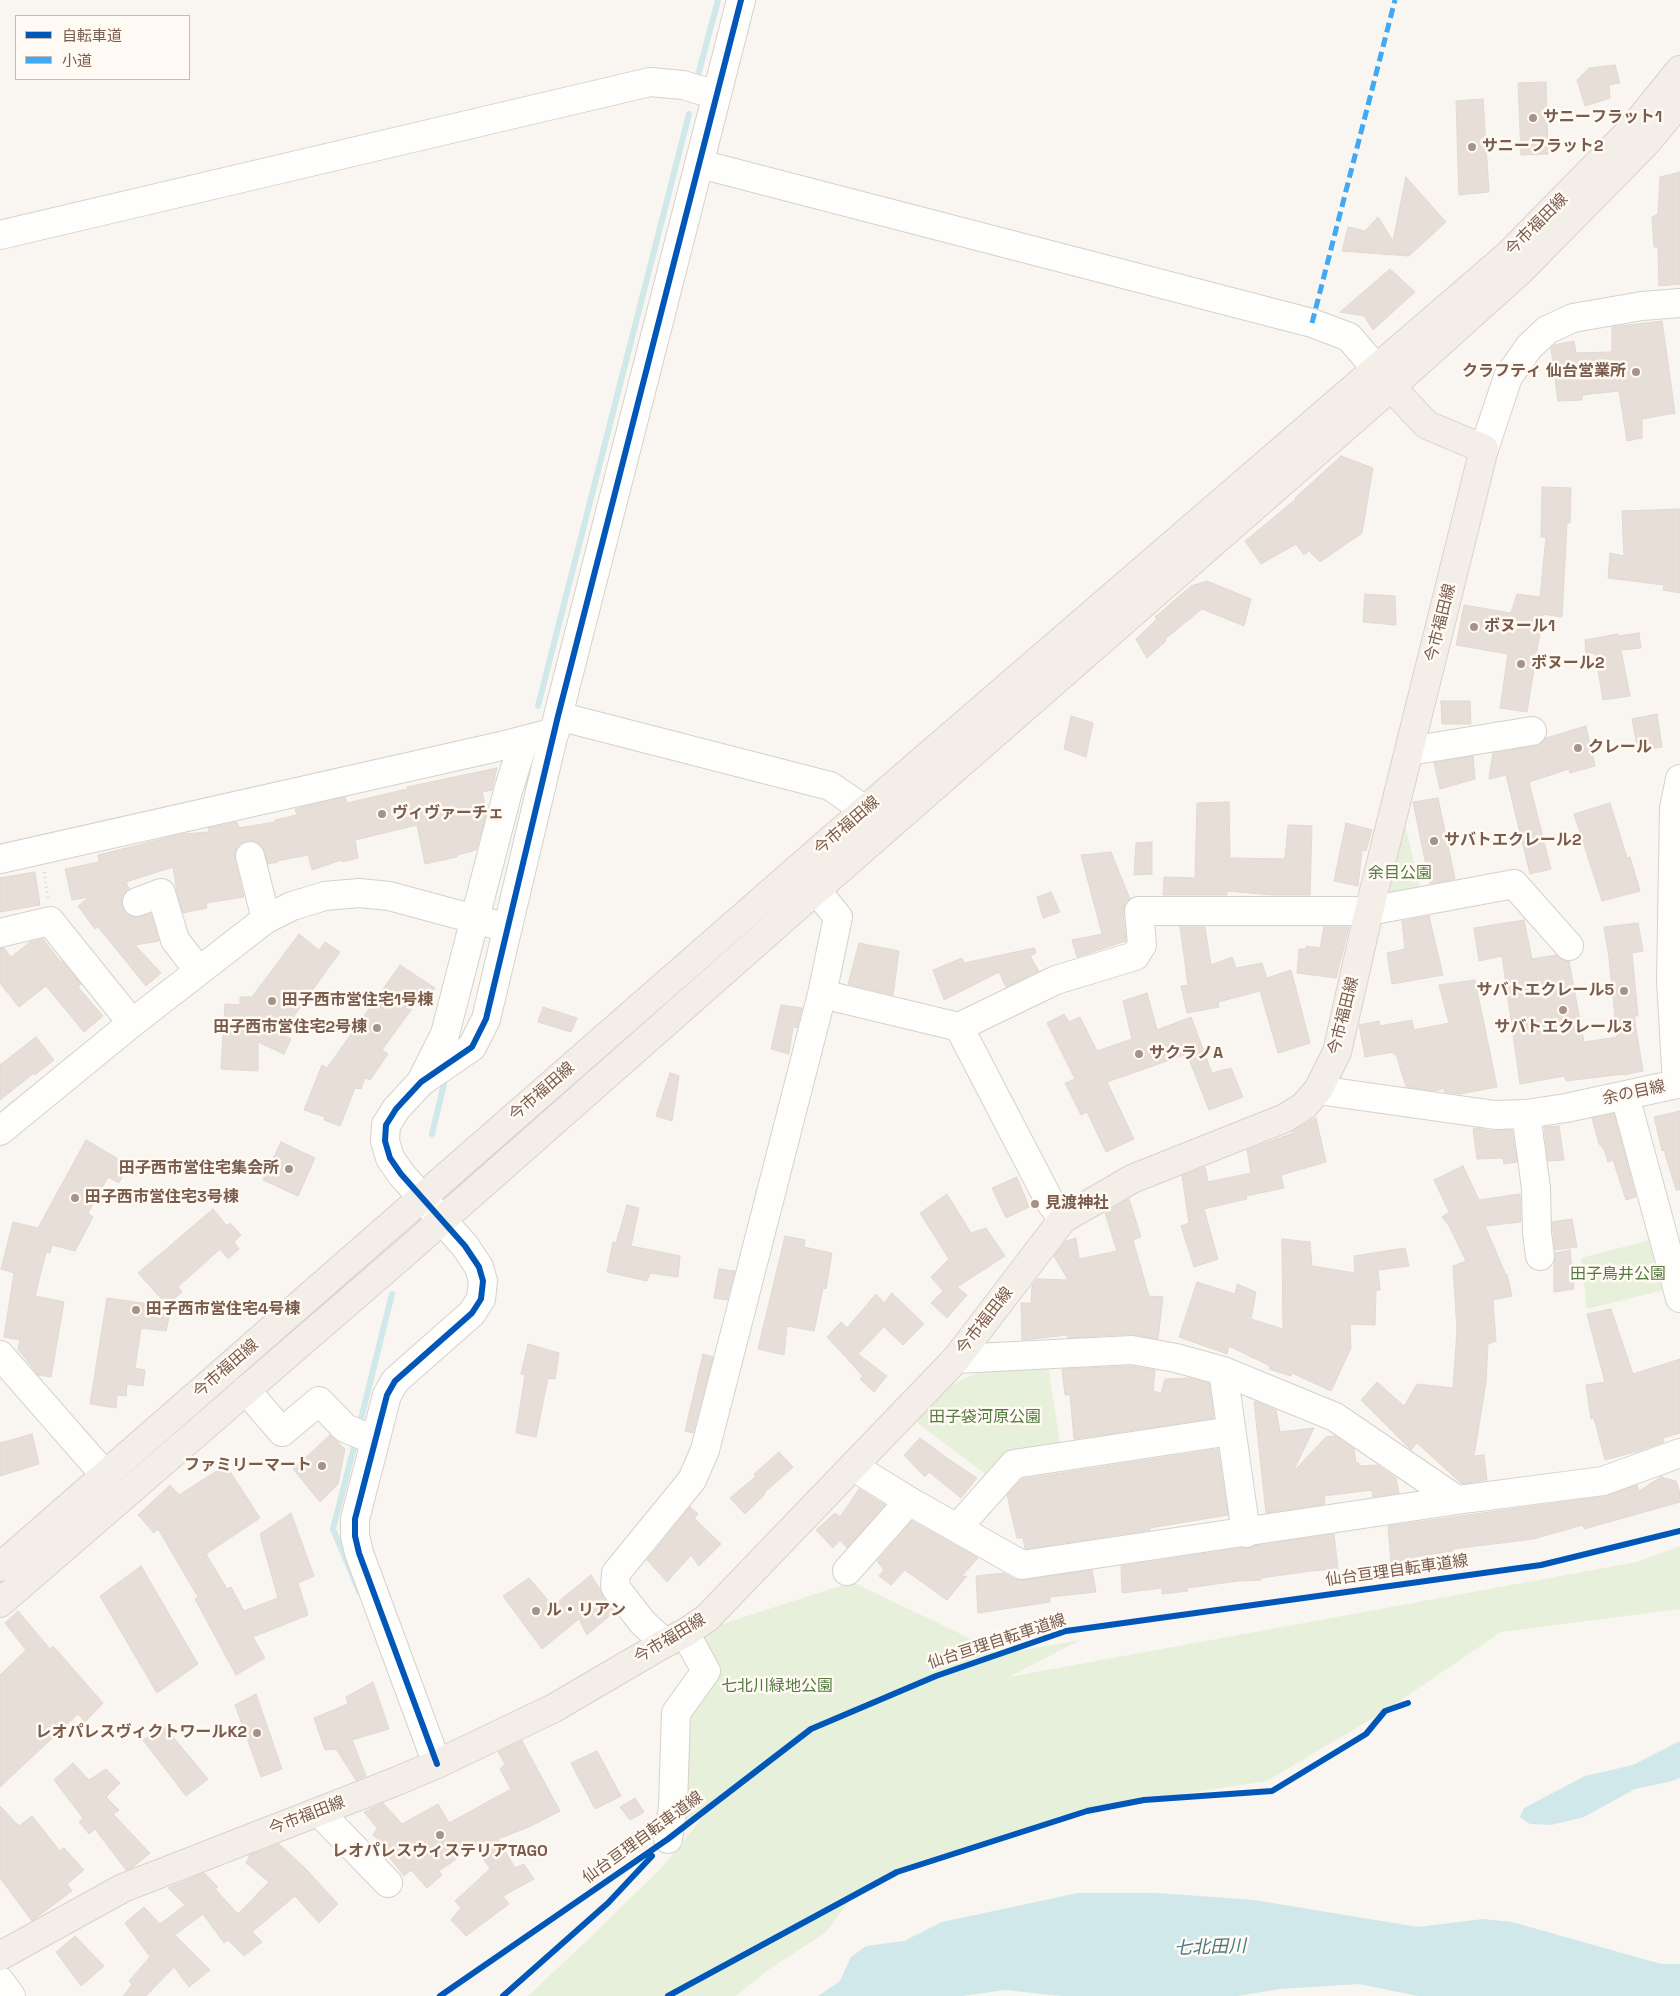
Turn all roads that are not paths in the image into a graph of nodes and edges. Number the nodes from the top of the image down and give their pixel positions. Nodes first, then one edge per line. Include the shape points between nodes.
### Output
1 (741, 0) edge
2 (1680, 70) edge
3 (716, 95) junction
4 (1680, 102) edge
5 (700, 164) junction
6 (0, 235) edge
7 (1680, 303) edge
8 (1384, 378) junction
9 (1484, 449) junction
10 (556, 724) junction
11 (1532, 731) dead end
12 (524, 740) junction
13 (1410, 751) junction
14 (1680, 779) edge
15 (865, 810) junction
16 (250, 856) dead end
17 (0, 859) edge
18 (816, 890) junction
19 (137, 902) dead end
20 (1369, 912) junction
21 (474, 919) junction
22 (266, 920) junction
23 (508, 928) junction
24 (0, 933) edge
25 (1569, 946) dead end
26 (199, 971) junction
27 (1676, 976) edge
28 (822, 994) junction
29 (132, 1023) junction
30 (959, 1027) junction
31 (421, 1082) junction
32 (1678, 1083) edge
33 (1318, 1090) junction
34 (1625, 1096) junction
35 (1526, 1114) junction
36 (0, 1131) edge
37 (422, 1197) junction
38 (1669, 1211) edge
39 (441, 1219) junction
40 (1063, 1219) junction
41 (1540, 1256) dead end
42 (1680, 1298) edge
43 (0, 1355) edge
44 (956, 1359) junction
45 (1222, 1371) junction
46 (246, 1390) junction
47 (1231, 1431) junction
48 (365, 1435) junction
49 (1680, 1453) edge
50 (854, 1467) junction
51 (105, 1476) junction
52 (1457, 1500) junction
53 (909, 1501) junction
54 (958, 1527) junction
55 (1246, 1532) junction
56 (0, 1567) edge
57 (847, 1571) dead end
58 (0, 1603) edge
59 (675, 1638) junction
60 (437, 1764) junction
61 (319, 1812) junction
62 (668, 1839) road end
63 (388, 1883) dead end
64 (0, 1956) edge
65 (0, 1981) edge
66 (11, 1996) edge

1 - 3 street
2 - 8 main road, 今市福田線 via 1632,128
3 - 5 street
3 - 6 street via 683,85 650,82
4 - 8 main road, 今市福田線 via 1646,143 1522,269
5 - 8 street via 1312,323 1349,337
5 - 10 street
7 - 9 street via 1573,318 1547,330 1529,347 1508,377
8 - 9 main road via 1427,425
8 - 15 main road, 今市福田線
8 - 18 main road, 今市福田線
9 - 13 main road, 今市福田線
10 - 12 street
10 - 15 street via 830,786
10 - 23 street
11 - 13 street
12 - 17 street
12 - 21 street
13 - 20 main road, 今市福田線
14 - 27 street, 余の目線 via 1674,808
15 - 37 main road, 今市福田線
16 - 22 street
18 - 28 street via 838,917
18 - 39 main road, 今市福田線
19 - 26 street via 161,893 175,940
20 - 25 street via 1514,884
20 - 30 street via 1139,911 1142,946 1135,956 1056,980
20 - 33 main road, 今市福田線 via 1337,1052
21 - 22 street via 389,896 359,893 325,896 292,906
21 - 23 street
21 - 31 street via 445,1034
22 - 26 street
23 - 31 street via 486,1019 472,1047
24 - 29 street via 50,920
26 - 29 street
27 - 32 street, 余の目線
28 - 30 street
28 - 59 street via 705,1450 692,1480 616,1573 615,1587 643,1623
29 - 36 street
30 - 40 street via 1050,1202
31 - 37 street via 386,1125 386,1141 390,1158
32 - 34 street, 余の目線
33 - 35 street, 余の目線 via 1496,1115
33 - 40 main road, 今市福田線 via 1304,1106 1285,1118 1132,1179
34 - 35 street, 余の目線
34 - 38 street
35 - 41 street via 1536,1188
37 - 39 street
37 - 51 main road, 今市福田線
38 - 42 street
39 - 46 main road, 今市福田線
39 - 48 street via 479,1267 483,1281 481,1299 472,1313 395,1381
40 - 44 main road, 今市福田線
43 - 51 street
44 - 45 street via 1132,1350
44 - 50 main road, 今市福田線
45 - 47 street
45 - 52 street via 1335,1417
46 - 48 street via 282,1432 319,1401 345,1428
46 - 58 main road, 今市福田線
47 - 54 street via 1014,1464
47 - 55 street
48 - 60 street via 355,1536
49 - 52 street via 1603,1481
50 - 53 street
50 - 59 main road, 今市福田線 via 708,1618
51 - 56 main road, 今市福田線
52 - 55 street
53 - 54 street
53 - 57 street
54 - 55 street via 1022,1565
59 - 60 main road, 今市福田線 via 554,1708
59 - 62 street via 706,1670 676,1713 673,1806
60 - 61 main road, 今市福田線
61 - 63 street
61 - 64 main road, 今市福田線 via 123,1888
65 - 66 street

